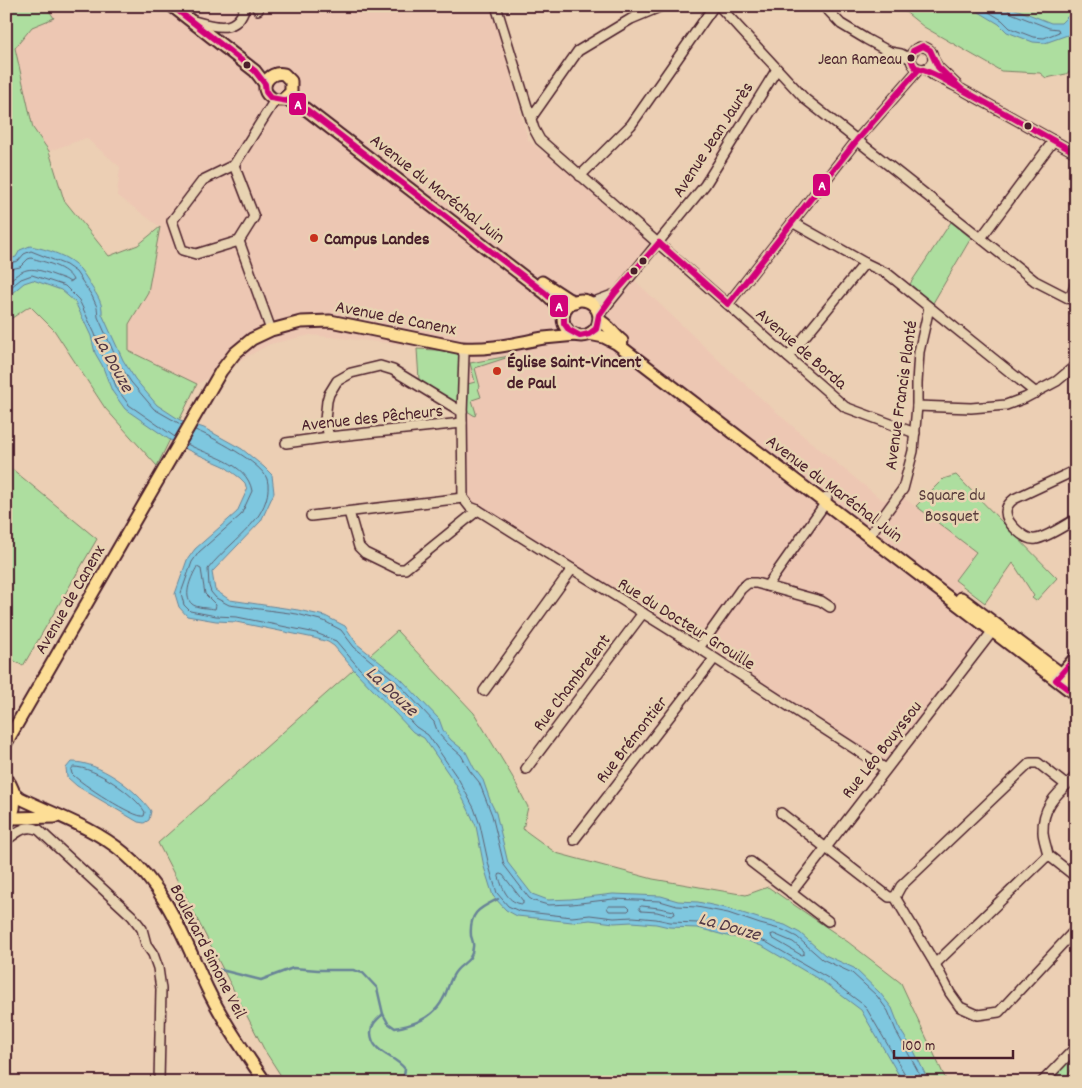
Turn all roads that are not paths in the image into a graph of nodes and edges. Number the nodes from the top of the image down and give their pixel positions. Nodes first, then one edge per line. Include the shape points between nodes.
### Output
1 (172, 6) edge
2 (245, 6) edge
3 (496, 6) edge
4 (662, 6) edge
5 (714, 6) edge
6 (719, 6) edge
7 (824, 6) edge
8 (192, 21) junction
9 (208, 33) junction
10 (911, 59) junction
11 (934, 60) junction
12 (777, 69) junction
13 (922, 69) junction
14 (275, 74) junction
15 (265, 84) junction
16 (292, 88) junction
17 (961, 89) junction
18 (279, 100) junction
19 (531, 118) junction
20 (857, 140) junction
21 (1054, 140) junction
22 (1076, 153) edge
23 (234, 165) junction
24 (580, 176) junction
25 (792, 222) junction
26 (981, 238) junction
27 (239, 240) junction
28 (659, 243) junction
29 (865, 263) junction
30 (1076, 283) edge
31 (615, 294) junction
32 (1073, 300) edge
33 (575, 302) junction
34 (591, 303) junction
35 (728, 304) junction
36 (929, 308) junction
37 (564, 317) junction
38 (599, 318) junction
39 (271, 330) junction
40 (589, 334) junction
41 (576, 335) junction
42 (545, 338) junction
43 (462, 348) junction
44 (788, 358) junction
45 (1076, 365) edge
46 (1036, 393) junction
47 (917, 406) junction
48 (462, 412) junction
49 (462, 423) junction
50 (914, 433) junction
51 (329, 437) junction
52 (286, 443) dead end
53 (1076, 470) edge
54 (463, 498) junction
55 (826, 499) junction
56 (474, 508) junction
57 (349, 512) junction
58 (311, 516) dead end
59 (1076, 519) edge
60 (871, 534) junction
61 (572, 569) junction
62 (767, 586) junction
63 (830, 607) dead end
64 (643, 614) junction
65 (994, 628) junction
66 (699, 648) junction
67 (1076, 657) edge
68 (714, 659) junction
69 (1058, 677) junction
70 (1076, 685) edge
71 (484, 691) dead end
72 (1076, 695) edge
73 (6, 743) edge
74 (526, 769) dead end
75 (886, 769) junction
76 (1076, 776) edge
77 (6, 778) edge
78 (1066, 785) junction
79 (14, 793) junction
80 (781, 813) dead end
81 (60, 817) junction
82 (9, 822) edge
83 (6, 840) edge
84 (574, 840) dead end
85 (826, 848) junction
86 (1048, 855) junction
87 (751, 862) dead end
88 (1076, 877) edge
89 (791, 893) junction
90 (895, 897) junction
91 (828, 921) dead end
92 (1076, 929) edge
93 (935, 964) junction
94 (1076, 1047) edge
95 (159, 1082) edge
96 (265, 1082) edge
97 (1042, 1082) edge

1 - 8 main road
2 - 8 street via 239,20 232,25 214,26
3 - 19 street, Avenue de Borda
4 - 19 street via 631,19 578,51
5 - 24 street via 631,125
6 - 12 street
7 - 10 street via 841,24 890,52
8 - 9 main road
9 - 14 main road
9 - 15 main road via 256,72
10 - 11 street via 913,51 923,46 930,50
10 - 13 street via 913,65
11 - 13 street via 931,66
11 - 17 street
12 - 20 street via 805,99
12 - 28 street, Avenue Jean Jaurès via 705,185
13 - 17 street
13 - 20 street
14 - 15 main road
14 - 16 main road via 287,76
15 - 18 main road via 268,95
16 - 18 main road via 289,96
16 - 33 main road, Avenue du Maréchal Juin via 534,276
17 - 21 street
18 - 23 street
18 - 37 main road, Avenue du Maréchal Juin via 297,103 311,112 545,293 558,305
19 - 24 street, Avenue de Borda via 540,140
20 - 25 street
20 - 26 street
21 - 22 street
21 - 26 street
23 - 27 street via 254,217
23 - 27 street via 203,180 172,221 182,250 196,254
24 - 28 street, Avenue de Borda
25 - 29 street
25 - 35 street
26 - 32 street via 1035,282
27 - 39 street
28 - 31 street, Avenue Jean Jaurès
28 - 35 street, Avenue de Borda
29 - 36 street via 888,274
29 - 44 street
30 - 32 street
31 - 34 street, Avenue Jean Jaurès
31 - 38 street, Avenue Jean Jaurès
33 - 34 main road
33 - 37 main road via 568,307
34 - 38 main road
35 - 44 street, Avenue de Borda
36 - 46 street
36 - 47 street, Avenue Francis Planté via 919,352
37 - 41 main road via 566,327
37 - 42 main road via 557,329
38 - 40 main road via 596,328
38 - 55 main road, Avenue du Maréchal Juin via 624,342
39 - 43 main road, Avenue de Canenx via 301,322 330,321
39 - 73 main road, Avenue de Canenx via 252,339 221,371
40 - 41 main road
40 - 55 main road, Avenue du Maréchal Juin via 613,341
41 - 42 main road, Avenue de Canenx
42 - 43 main road, Avenue de Canenx via 510,346
43 - 48 street
44 - 50 street, Avenue de Borda via 845,407
45 - 46 street via 1058,382
46 - 47 street via 1006,405
47 - 50 street, Avenue Francis Planté
48 - 49 street
48 - 51 street via 393,370 380,366 350,372 337,381 327,401 325,420
49 - 51 street, Avenue des Pêcheurs
49 - 54 street
50 - 60 street, Avenue Francis Planté via 913,451 903,488
51 - 52 street, Avenue des Pêcheurs
53 - 59 street via 1014,498 1006,511 1008,519 1019,532 1031,539 1040,538
54 - 56 street
54 - 57 street
55 - 60 main road, Avenue du Maréchal Juin
55 - 62 street
56 - 57 street via 405,569 398,569 359,547
56 - 61 street, Rue du Docteur Grouille
57 - 58 street
60 - 65 main road, Avenue du Maréchal Juin
61 - 64 street, Rue du Docteur Grouille
61 - 71 street
62 - 63 street via 821,601
62 - 66 street via 748,583 741,589
64 - 66 street, Rue du Docteur Grouille
64 - 74 street, Rue Chambrelent
65 - 69 main road, Avenue du Maréchal Juin
65 - 75 street, Rue Léo Bouyssou
66 - 68 street, Rue du Docteur Grouille
67 - 69 main road
68 - 75 street, Rue du Docteur Grouille
68 - 84 street, Rue Brémontier
69 - 70 main road
69 - 72 main road
75 - 85 street, Rue Léo Bouyssou
76 - 78 street
77 - 79 main road
78 - 86 street via 1046,809 1042,833
78 - 90 street via 1038,763 1030,763 901,886
79 - 81 main road, Boulevard Simone Veil
79 - 82 main road via 14,810
80 - 85 street
81 - 82 main road, Boulevard Simone Veil
81 - 96 main road, Boulevard Simone Veil via 106,839 137,864 154,883 177,920 233,1036
83 - 95 street via 24,828 40,830 142,929 158,968 161,989
85 - 89 street, Rue Léo Bouyssou
85 - 90 street via 889,897
86 - 88 street
86 - 93 street
87 - 89 street
89 - 91 street
90 - 93 street
92 - 93 street via 999,1012 978,1015 960,1007
94 - 97 street

